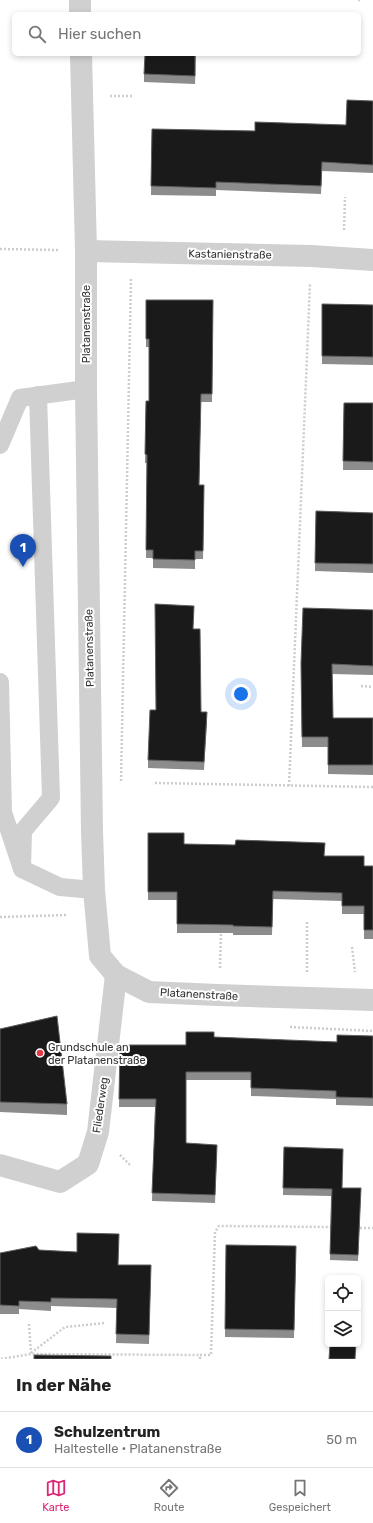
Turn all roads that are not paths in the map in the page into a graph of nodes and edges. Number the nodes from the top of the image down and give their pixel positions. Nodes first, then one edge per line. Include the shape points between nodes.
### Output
1 (80, 0) edge
2 (80, 12) edge
3 (81, 56) edge
4 (86, 251) junction
5 (373, 260) edge
6 (86, 389) junction
7 (38, 395) junction
8 (0, 445) edge
9 (0, 682) edge
10 (22, 869) junction
11 (94, 890) junction
12 (116, 975) junction
13 (373, 1000) edge
14 (0, 1165) edge

1 - 2 street
3 - 4 street, Platanenstraße
4 - 5 street, Kastanienstraße via 312,256
4 - 6 street, Platanenstraße
6 - 7 lane
6 - 11 street, Platanenstraße
7 - 8 lane via 20,398
7 - 10 lane via 50,798 22,831
9 - 10 lane via 3,812
10 - 11 lane via 60,887
11 - 12 street, Platanenstraße via 100,956
12 - 13 street, Platanenstraße via 148,992
12 - 14 street, Fliederweg via 98,1132 88,1164 60,1182

